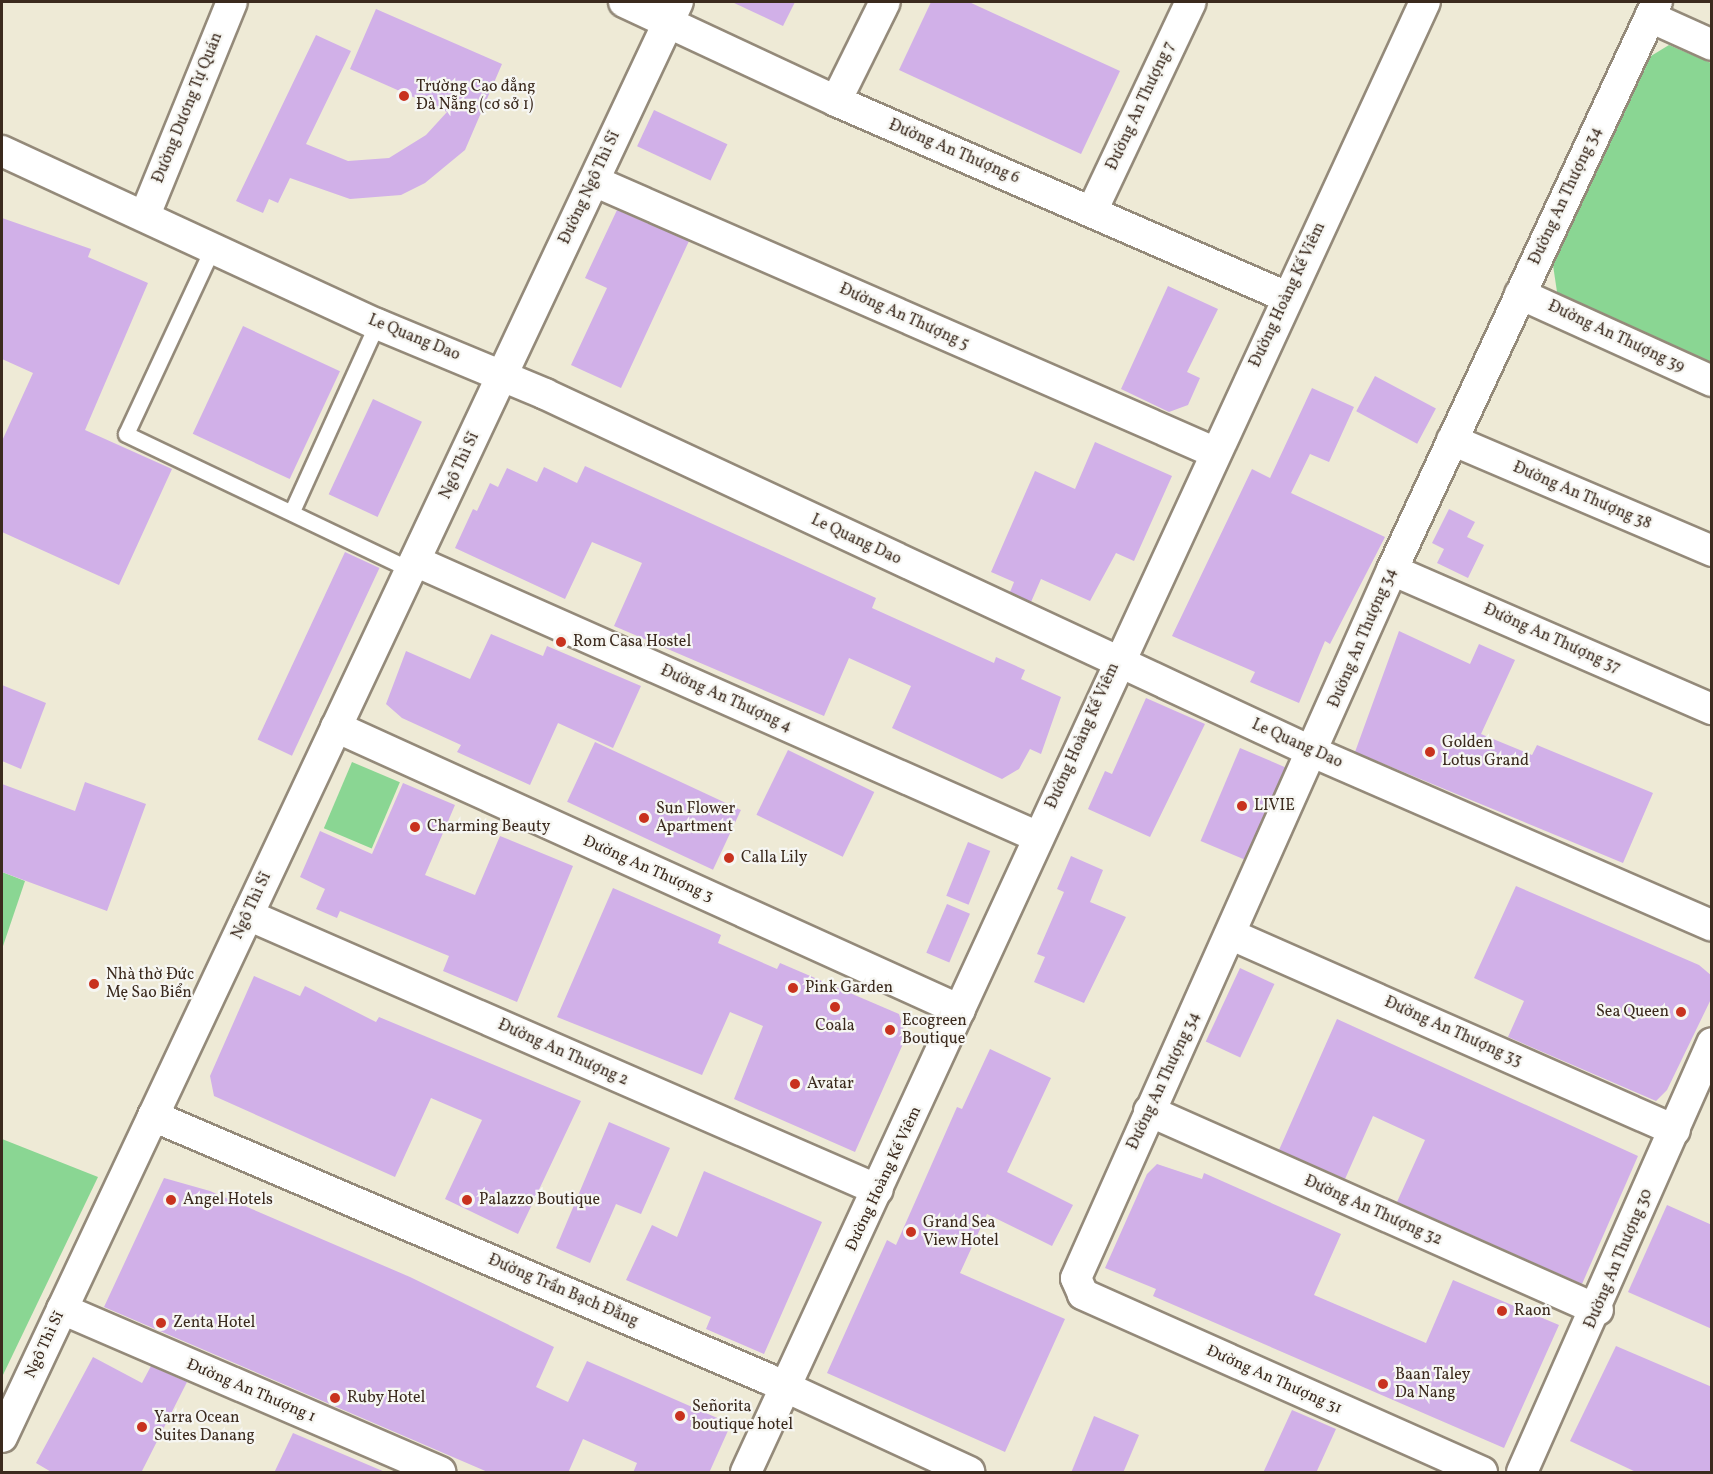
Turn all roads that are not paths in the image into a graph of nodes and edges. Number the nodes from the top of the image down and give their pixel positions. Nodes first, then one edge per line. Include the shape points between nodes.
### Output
1 (232, 2) edge
2 (624, 2) edge
3 (885, 2) edge
4 (1191, 2) edge
5 (1425, 2) edge
6 (1654, 9) edge
7 (673, 11) edge
8 (1712, 45) edge
9 (836, 101) junction
10 (2, 151) edge
11 (594, 181) junction
12 (1092, 211) junction
13 (145, 215) junction
14 (214, 245) junction
15 (1520, 294) junction
16 (1287, 297) junction
17 (377, 324) junction
18 (503, 375) junction
19 (1712, 381) edge
20 (1452, 441) junction
21 (1214, 452) junction
22 (292, 511) junction
23 (1712, 551) edge
24 (413, 565) junction
25 (1392, 570) junction
26 (1116, 662) junction
27 (1712, 709) edge
28 (336, 727) junction
29 (1315, 753) junction
30 (1038, 837) junction
31 (248, 915) junction
32 (1712, 926) edge
33 (1232, 935) junction
34 (960, 1010) junction
35 (1712, 1043) edge
36 (1149, 1112) junction
37 (153, 1116) junction
38 (1675, 1130) junction
39 (878, 1190) junction
40 (1076, 1278) joint
41 (62, 1309) junction
42 (1598, 1310) junction
43 (787, 1387) junction
44 (2, 1437) edge
45 (440, 1473) edge
46 (746, 1473) edge
47 (969, 1473) edge
48 (1482, 1473) edge
49 (1522, 1473) edge

1 - 13 street, Đường Dương Tự Quán
2 - 7 street, Đường An Thượng 6
3 - 9 street
4 - 12 street, Đường An Thượng 7
5 - 16 street, Đường Hoàng Kế Viêm
6 - 8 street
6 - 15 street, Đường An Thượng 34
7 - 9 street, Đường An Thượng 6
7 - 11 street, Đường Ngô Thì Sĩ
9 - 12 street, Đường An Thượng 6
10 - 13 street, Le Quang Dao
11 - 18 street, Đường Ngô Thì Sĩ
11 - 21 street, Đường An Thượng 5
12 - 16 street, Đường An Thượng 6
13 - 14 street, Le Quang Dao
14 - 17 street, Le Quang Dao
14 - 22 lane via 126,434
15 - 19 street, Đường An Thượng 39
15 - 20 street, Đường An Thượng 34
16 - 21 street, Đường Hoàng Kế Viêm
17 - 18 street, Le Quang Dao
17 - 22 lane
18 - 24 street, Ngô Thì Sĩ
18 - 26 street, Le Quang Dao
20 - 23 street, Đường An Thượng 38
20 - 25 street, Đường An Thượng 34
21 - 26 street, Đường Hoàng Kế Viêm
22 - 24 lane
24 - 28 street, Ngô Thì Sĩ
24 - 30 street, Đường An Thượng 4
25 - 27 street, Đường An Thượng 37
25 - 29 street, Đường An Thượng 34
26 - 29 street, Le Quang Dao
26 - 30 street, Đường Hoàng Kế Viêm
28 - 31 street, Ngô Thì Sĩ
28 - 34 street, Đường An Thượng 3
29 - 32 street, Le Quang Dao
29 - 33 street, Đường An Thượng 34
30 - 34 street, Đường Hoàng Kế Viêm
31 - 37 street, Ngô Thì Sĩ
31 - 39 street, Đường An Thượng 2
33 - 36 street, Đường An Thượng 34
33 - 38 street, Đường An Thượng 33
34 - 39 street, Đường Hoàng Kế Viêm
35 - 38 street, Đường An Thượng 30
36 - 40 street, Đường An Thượng 34
36 - 42 street, Đường An Thượng 32
37 - 41 street, Ngô Thì Sĩ
37 - 43 street, Đường Trần Bạch Đằng
38 - 42 street, Đường An Thượng 30
39 - 43 street, Đường Hoàng Kế Viêm
40 - 48 street, Đường An Thượng 31 via 1083,1294
41 - 44 street, Ngô Thì Sĩ
41 - 45 street, Đường An Thượng 1
42 - 49 street, Đường An Thượng 30
43 - 46 street, Đường Hoàng Kế Viêm
43 - 47 street, Đường Trần Bạch Đằng

